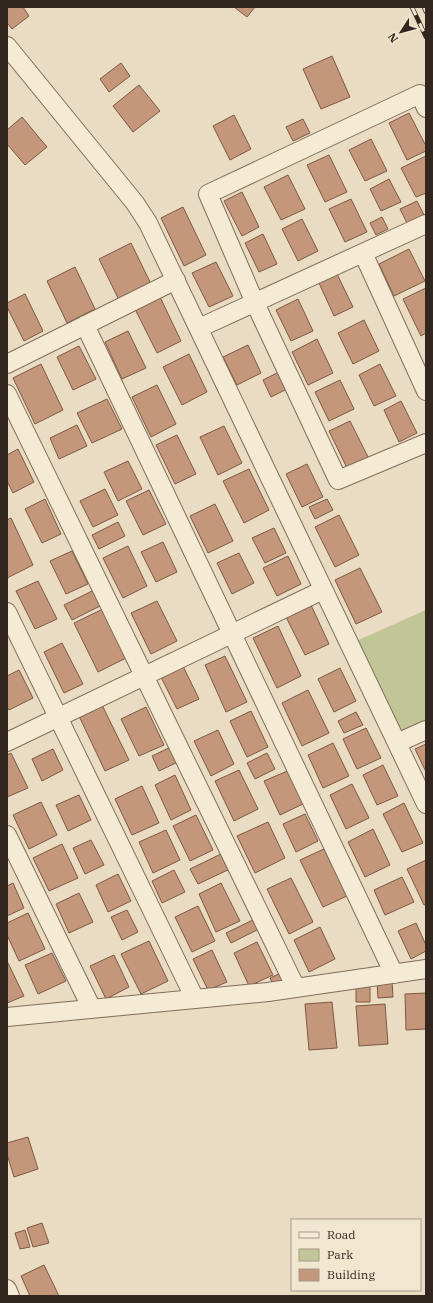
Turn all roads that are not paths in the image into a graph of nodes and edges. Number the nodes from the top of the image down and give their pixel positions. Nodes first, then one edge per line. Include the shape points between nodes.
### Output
1 (7, 46) edge
2 (426, 108) edge
3 (426, 224) edge
4 (363, 253) junction
5 (176, 280) junction
6 (255, 303) junction
7 (85, 325) junction
8 (199, 328) junction
9 (7, 364) edge
10 (426, 391) edge
11 (7, 394) edge
12 (426, 443) edge
13 (323, 590) junction
14 (7, 612) edge
15 (232, 634) junction
16 (144, 676) junction
17 (59, 717) junction
18 (426, 730) edge
19 (7, 742) edge
20 (397, 743) junction
21 (426, 804) edge
22 (7, 835) edge
23 (426, 969) edge
24 (394, 974) junction
25 (296, 988) junction
26 (195, 999) junction
27 (92, 1010) junction
28 (7, 1017) edge
29 (7, 1289) edge
30 (10, 1296) edge

1 - 5 street via 135,203 148,223
2 - 6 street via 420,94 208,194
3 - 4 street
4 - 6 street
4 - 10 street
5 - 7 street
5 - 8 street
6 - 8 street
6 - 12 street via 338,480
7 - 9 street
7 - 15 street
8 - 13 street
11 - 16 street
13 - 15 street
13 - 20 street
14 - 17 street
15 - 16 street
15 - 24 street
16 - 17 street
16 - 25 street
17 - 19 street
17 - 26 street
18 - 20 street
20 - 21 street
22 - 27 street
23 - 24 street
24 - 25 street
25 - 26 street
26 - 27 street
27 - 28 street
29 - 30 street

